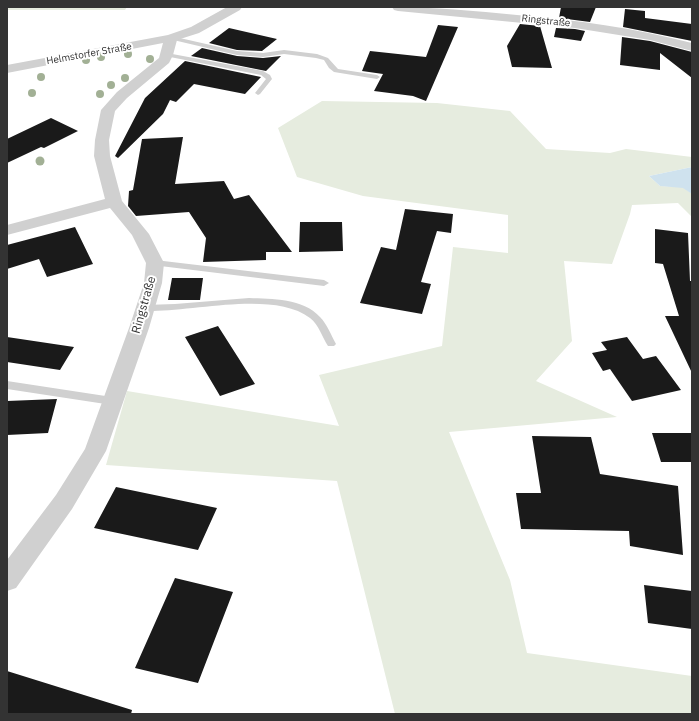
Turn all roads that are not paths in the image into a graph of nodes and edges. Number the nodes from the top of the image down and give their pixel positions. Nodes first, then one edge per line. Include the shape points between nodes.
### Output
1 (236, 7) edge
2 (403, 7) edge
3 (171, 38) junction
4 (692, 47) edge
5 (168, 55) junction
6 (7, 69) edge
7 (377, 77) dead end
8 (258, 93) dead end
9 (114, 202) junction
10 (7, 230) edge
11 (155, 263) junction
12 (324, 283) dead end
13 (145, 308) junction
14 (331, 344) dead end
15 (7, 385) edge
16 (112, 401) junction
17 (7, 580) edge

1 - 3 street via 195,30
2 - 4 street, Ringstraße via 575,24 651,36
3 - 5 street
3 - 6 street, Helmstorfer Straße
3 - 7 lane via 237,53 263,55 284,52 317,56 326,59 336,71
5 - 8 lane via 263,73 269,79
5 - 9 street, Ringstraße via 108,110 102,140 102,156
9 - 10 street
9 - 11 street, Ringstraße via 140,234
11 - 12 lane
11 - 13 street, Ringstraße via 153,283
13 - 14 lane via 233,302 269,302 292,306 313,315 323,327
13 - 16 street, Ringstraße
15 - 16 lane
16 - 17 street, Ringstraße via 95,451 64,502

